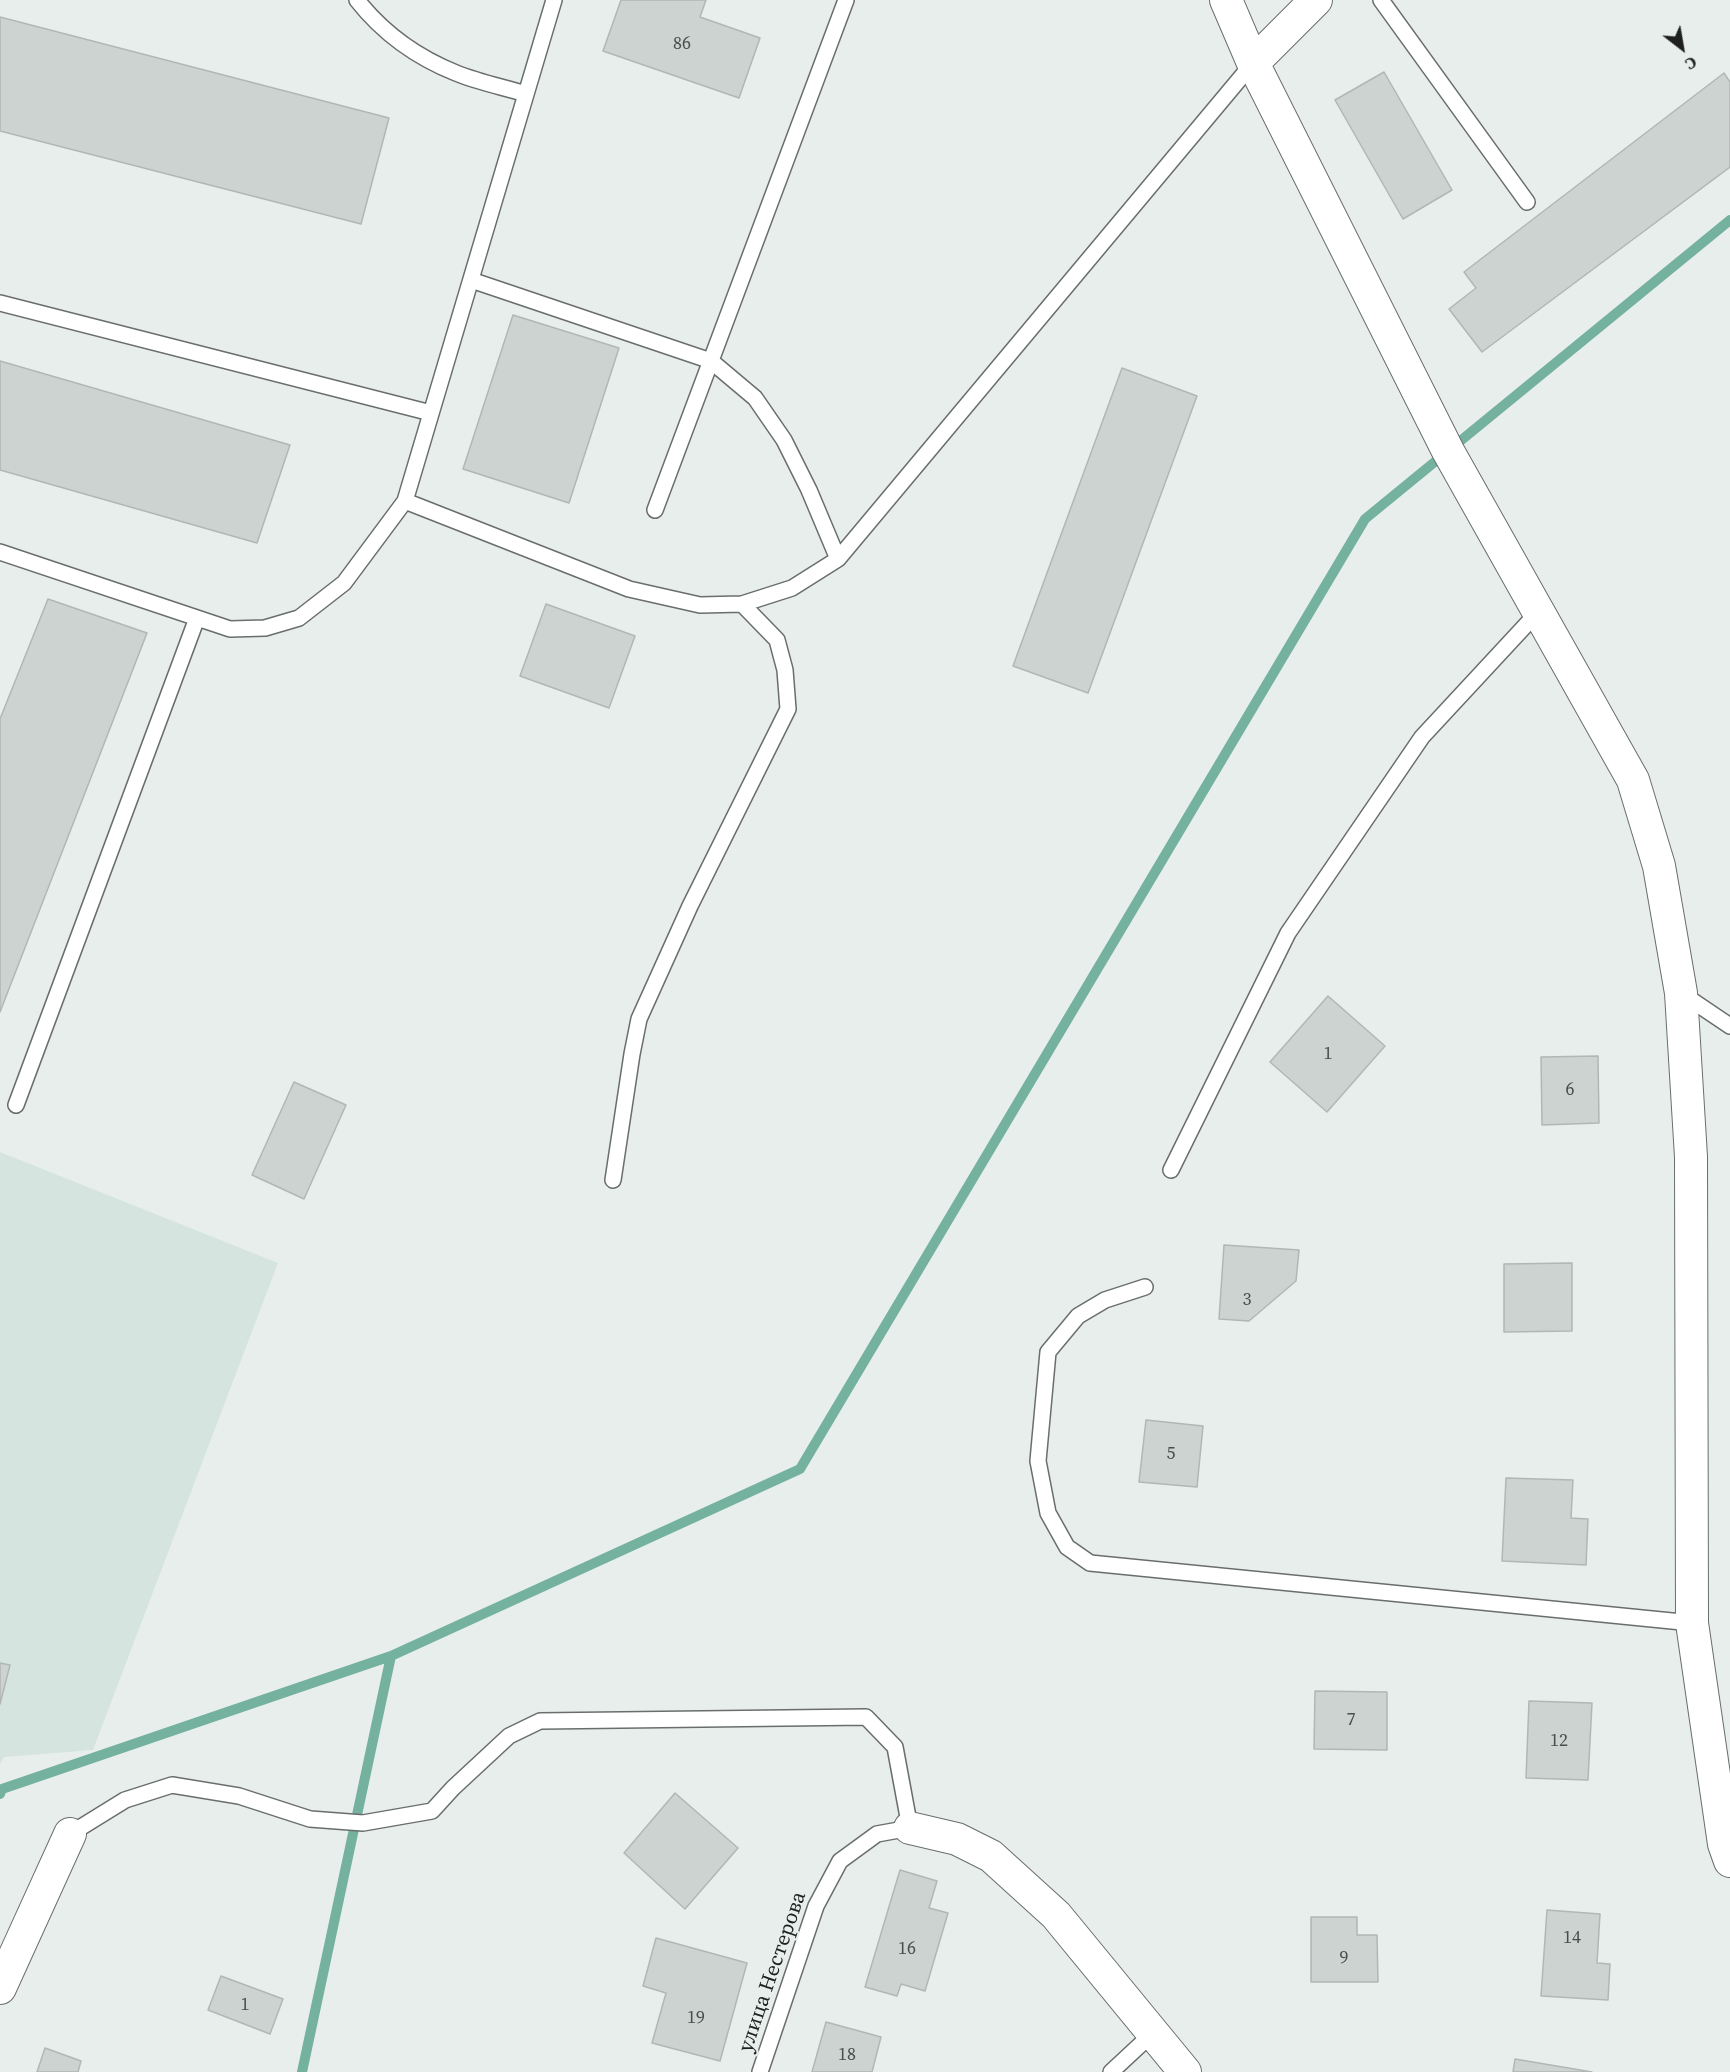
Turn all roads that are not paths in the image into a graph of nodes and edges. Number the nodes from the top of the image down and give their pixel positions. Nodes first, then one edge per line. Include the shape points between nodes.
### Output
1 (357, 0) edge
2 (554, 0) edge
3 (846, 0) edge
4 (1226, 0) edge
5 (1316, 0) edge
6 (1382, 0) edge
7 (1253, 63) junction
8 (526, 94) junction
9 (1527, 202) dead end
10 (471, 280) junction
11 (0, 303) edge
12 (711, 361) junction
13 (430, 413) junction
14 (405, 501) junction
15 (655, 510) dead end
16 (0, 552) edge
17 (838, 559) junction
18 (742, 604) junction
19 (1538, 612) junction
20 (197, 618) junction
21 (1681, 993) junction
22 (1730, 1026) edge
23 (16, 1105) dead end
24 (1171, 1170) dead end
25 (613, 1180) dead end
26 (1145, 1287) dead end
27 (1692, 1623) junction
28 (910, 1828) junction
29 (70, 1834) joint
30 (1730, 1861) edge
31 (0, 1988) edge
32 (1154, 2032) junction
33 (760, 2072) edge
34 (1112, 2072) edge
35 (1185, 2072) edge

1 - 8 lane via 396,41 456,73
2 - 8 lane
3 - 12 lane
4 - 7 street
5 - 7 street
6 - 9 lane
7 - 17 lane
7 - 19 street via 1448,451
8 - 10 lane
10 - 12 lane
10 - 13 lane
11 - 13 lane
12 - 15 lane
12 - 17 lane via 755,398 784,440
13 - 14 lane
14 - 18 lane via 629,589 700,605
14 - 20 lane via 344,583 299,618 266,628 230,629
16 - 20 lane
17 - 18 lane via 792,588
18 - 25 lane via 777,640 785,670 788,709 639,1019
19 - 21 street via 1633,780 1659,866
19 - 24 lane via 1422,737 1288,933
20 - 23 lane
21 - 22 lane
21 - 27 street via 1692,1157
26 - 27 lane via 1105,1300 1078,1316 1048,1352 1038,1461 1048,1513 1067,1547 1090,1563
27 - 30 street via 1724,1844
28 - 29 lane via 895,1747 866,1717 540,1721 509,1736 432,1811 363,1823 310,1819 239,1796 172,1785 125,1800
28 - 32 street via 957,1839 991,1856 1056,1915
28 - 33 lane, улица Нестерова via 877,1833 840,1861 816,1906
29 - 31 street
32 - 34 lane
32 - 35 street

